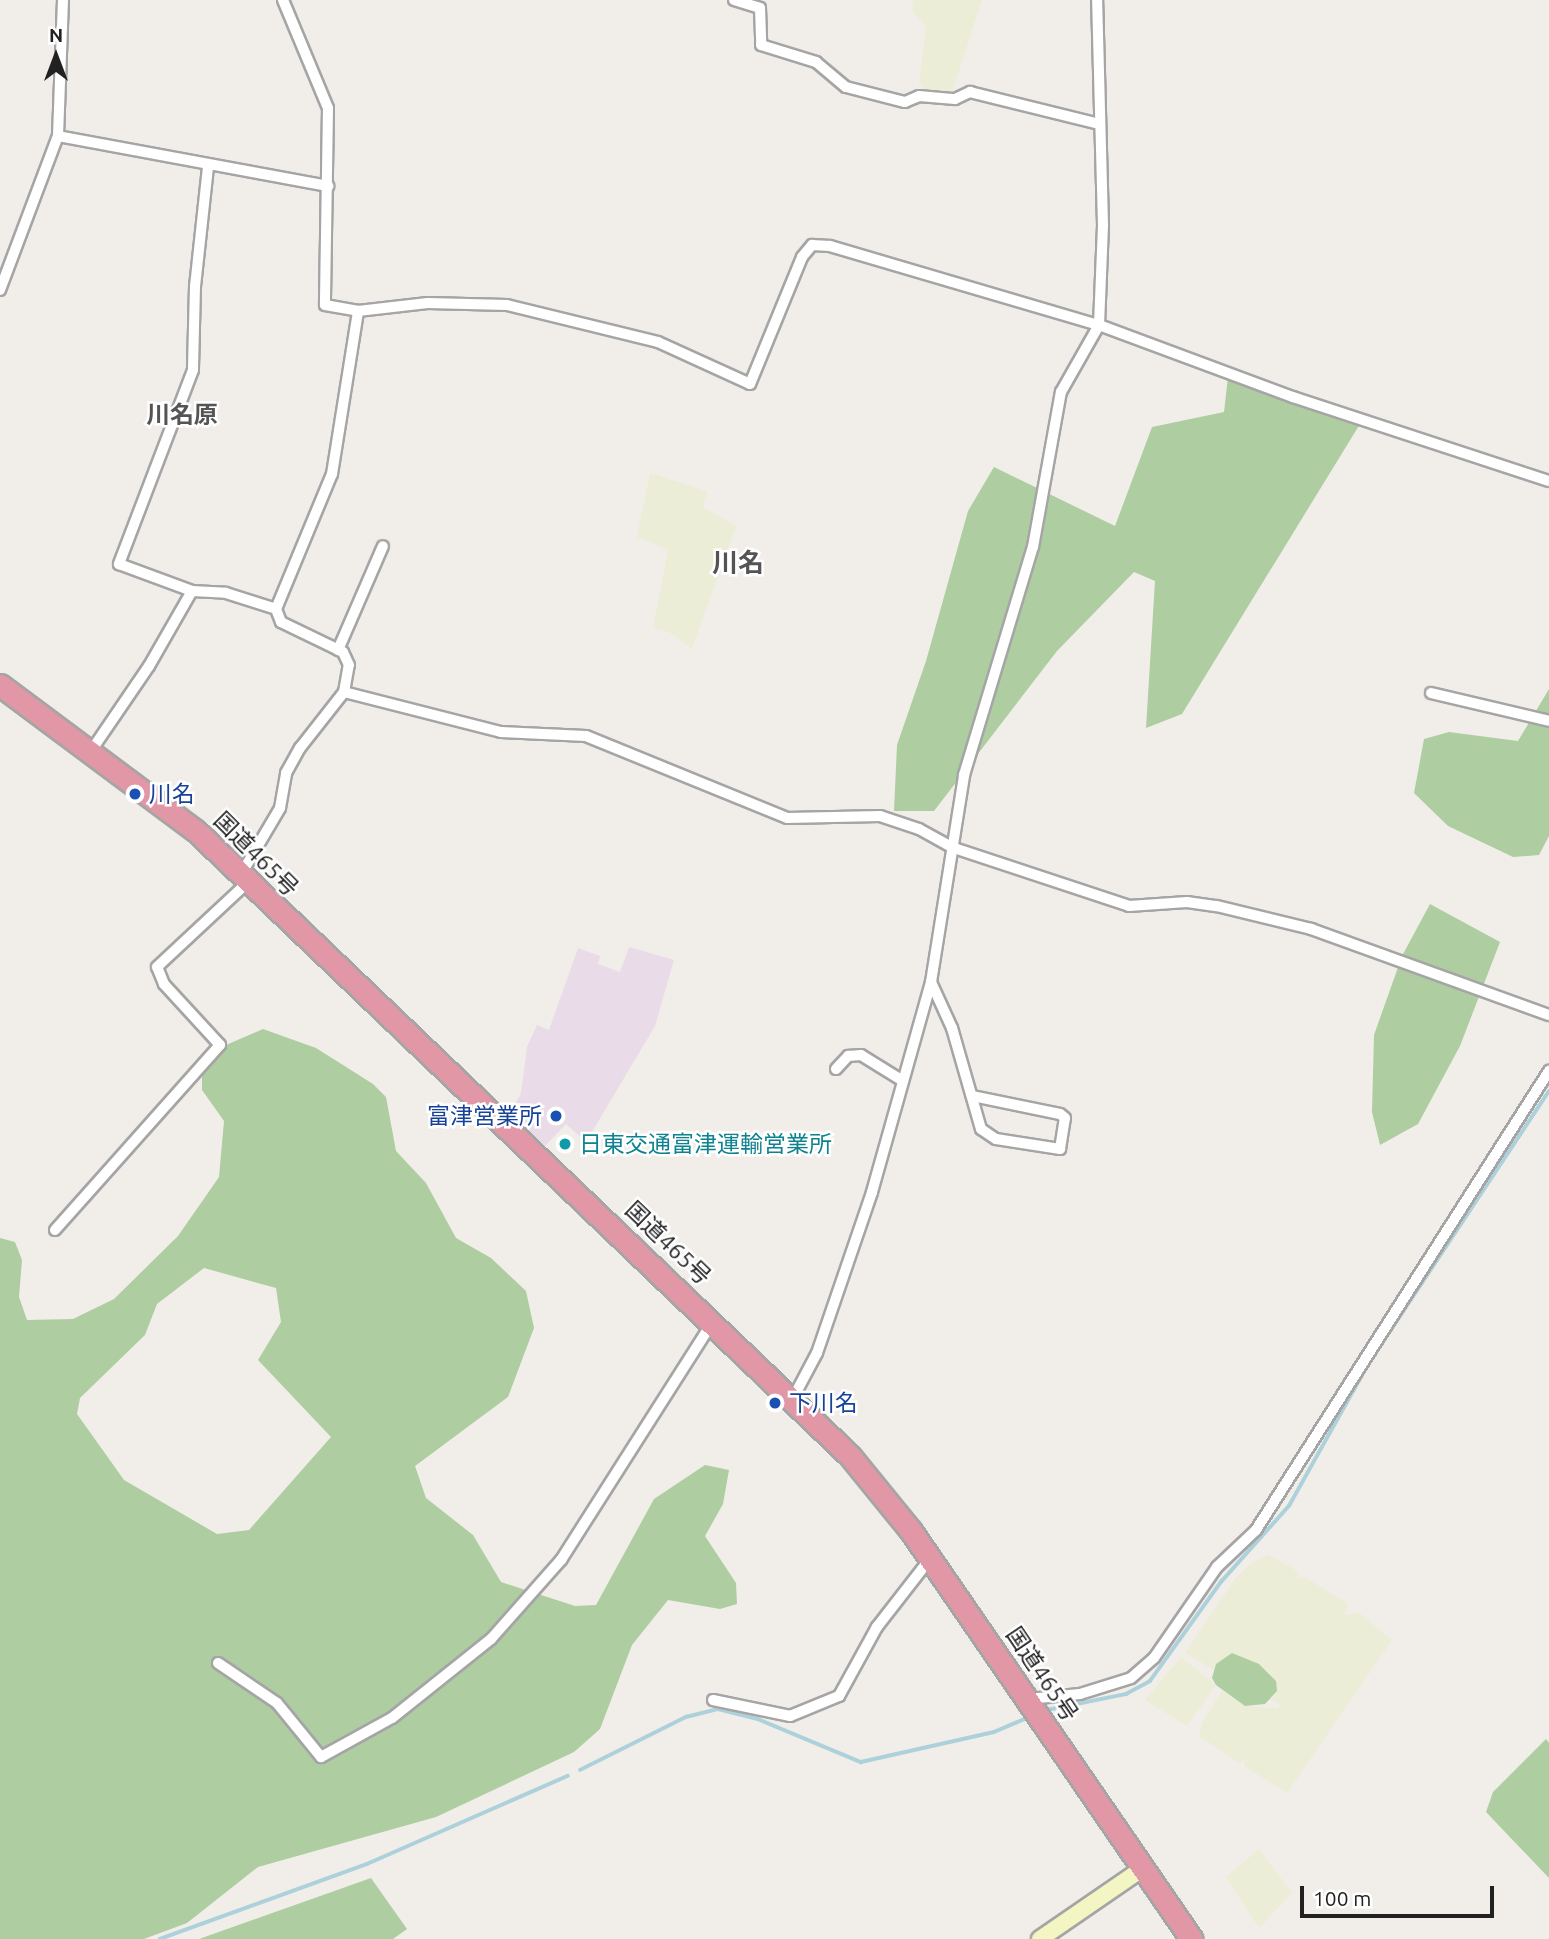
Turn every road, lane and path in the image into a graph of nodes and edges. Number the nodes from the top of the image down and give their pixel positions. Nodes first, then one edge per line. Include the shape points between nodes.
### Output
1 (63, 0) edge
2 (283, 0) edge
3 (734, 0) edge
4 (1097, 0) edge
5 (1099, 124) junction
6 (58, 136) junction
7 (208, 167) junction
8 (328, 186) junction
9 (0, 290) edge
10 (358, 312) junction
11 (1099, 325) junction
12 (1549, 481) edge
13 (383, 546) dead end
14 (192, 591) junction
15 (276, 608) junction
16 (338, 650) junction
17 (0, 685) edge
18 (344, 692) junction
19 (1431, 693) dead end
20 (1549, 721) edge
21 (91, 751) junction
22 (951, 847) junction
23 (244, 880) junction
24 (931, 982) junction
25 (1549, 1015) edge
26 (836, 1069) dead end
27 (1549, 1072) edge
28 (903, 1081) junction
29 (972, 1096) junction
30 (55, 1230) dead end
31 (712, 1322) junction
32 (792, 1400) junction
33 (930, 1559) junction
34 (218, 1663) dead end
35 (713, 1700) dead end
36 (1034, 1708) junction
37 (1142, 1869) junction
38 (1040, 1939) edge
39 (1191, 1939) edge

1 - 6 street
2 - 8 street via 328,108
3 - 5 street via 760,8 761,45 816,62 846,87 905,102 919,96 955,99 970,92
4 - 5 street
5 - 11 street via 1104,225
6 - 7 street
6 - 9 street
7 - 8 street
7 - 14 street via 195,286 193,370 119,564
8 - 10 street via 323,294 326,305
10 - 11 street via 428,303 507,305 658,342 750,384 802,257 812,245 854,252
10 - 15 street via 332,474
11 - 12 street via 1293,397
11 - 22 street via 1061,392 1033,547 971,748
13 - 16 street
14 - 15 street via 226,593
14 - 21 street via 149,666
15 - 16 street via 281,622
16 - 18 street via 349,665
17 - 21 highway, 国道465号
18 - 22 street via 501,732 586,736 787,818 880,816 919,829
18 - 23 street via 286,773 280,808
19 - 20 street
21 - 23 highway, 国道465号 via 157,798
22 - 24 street
22 - 25 street via 1129,906 1217,906 1311,929
23 - 30 street via 157,967 164,984 220,1045
23 - 31 highway, 国道465号
24 - 28 street
24 - 29 street via 952,1028
26 - 28 street via 848,1056 861,1055
27 - 36 street via 1256,1530 1217,1567 1154,1658 1131,1678
28 - 32 street via 834,1305
29 - 29 street via 986,1134 1060,1149 1065,1118 1060,1114
31 - 32 highway, 国道465号
31 - 34 street via 561,1560 491,1639 393,1718 321,1757 277,1703
32 - 33 highway, 国道465号 via 850,1456
33 - 35 street via 877,1627 839,1696 790,1716
33 - 36 highway, 国道465号
36 - 37 highway, 国道465号
37 - 38 street
37 - 39 highway, 国道465号

